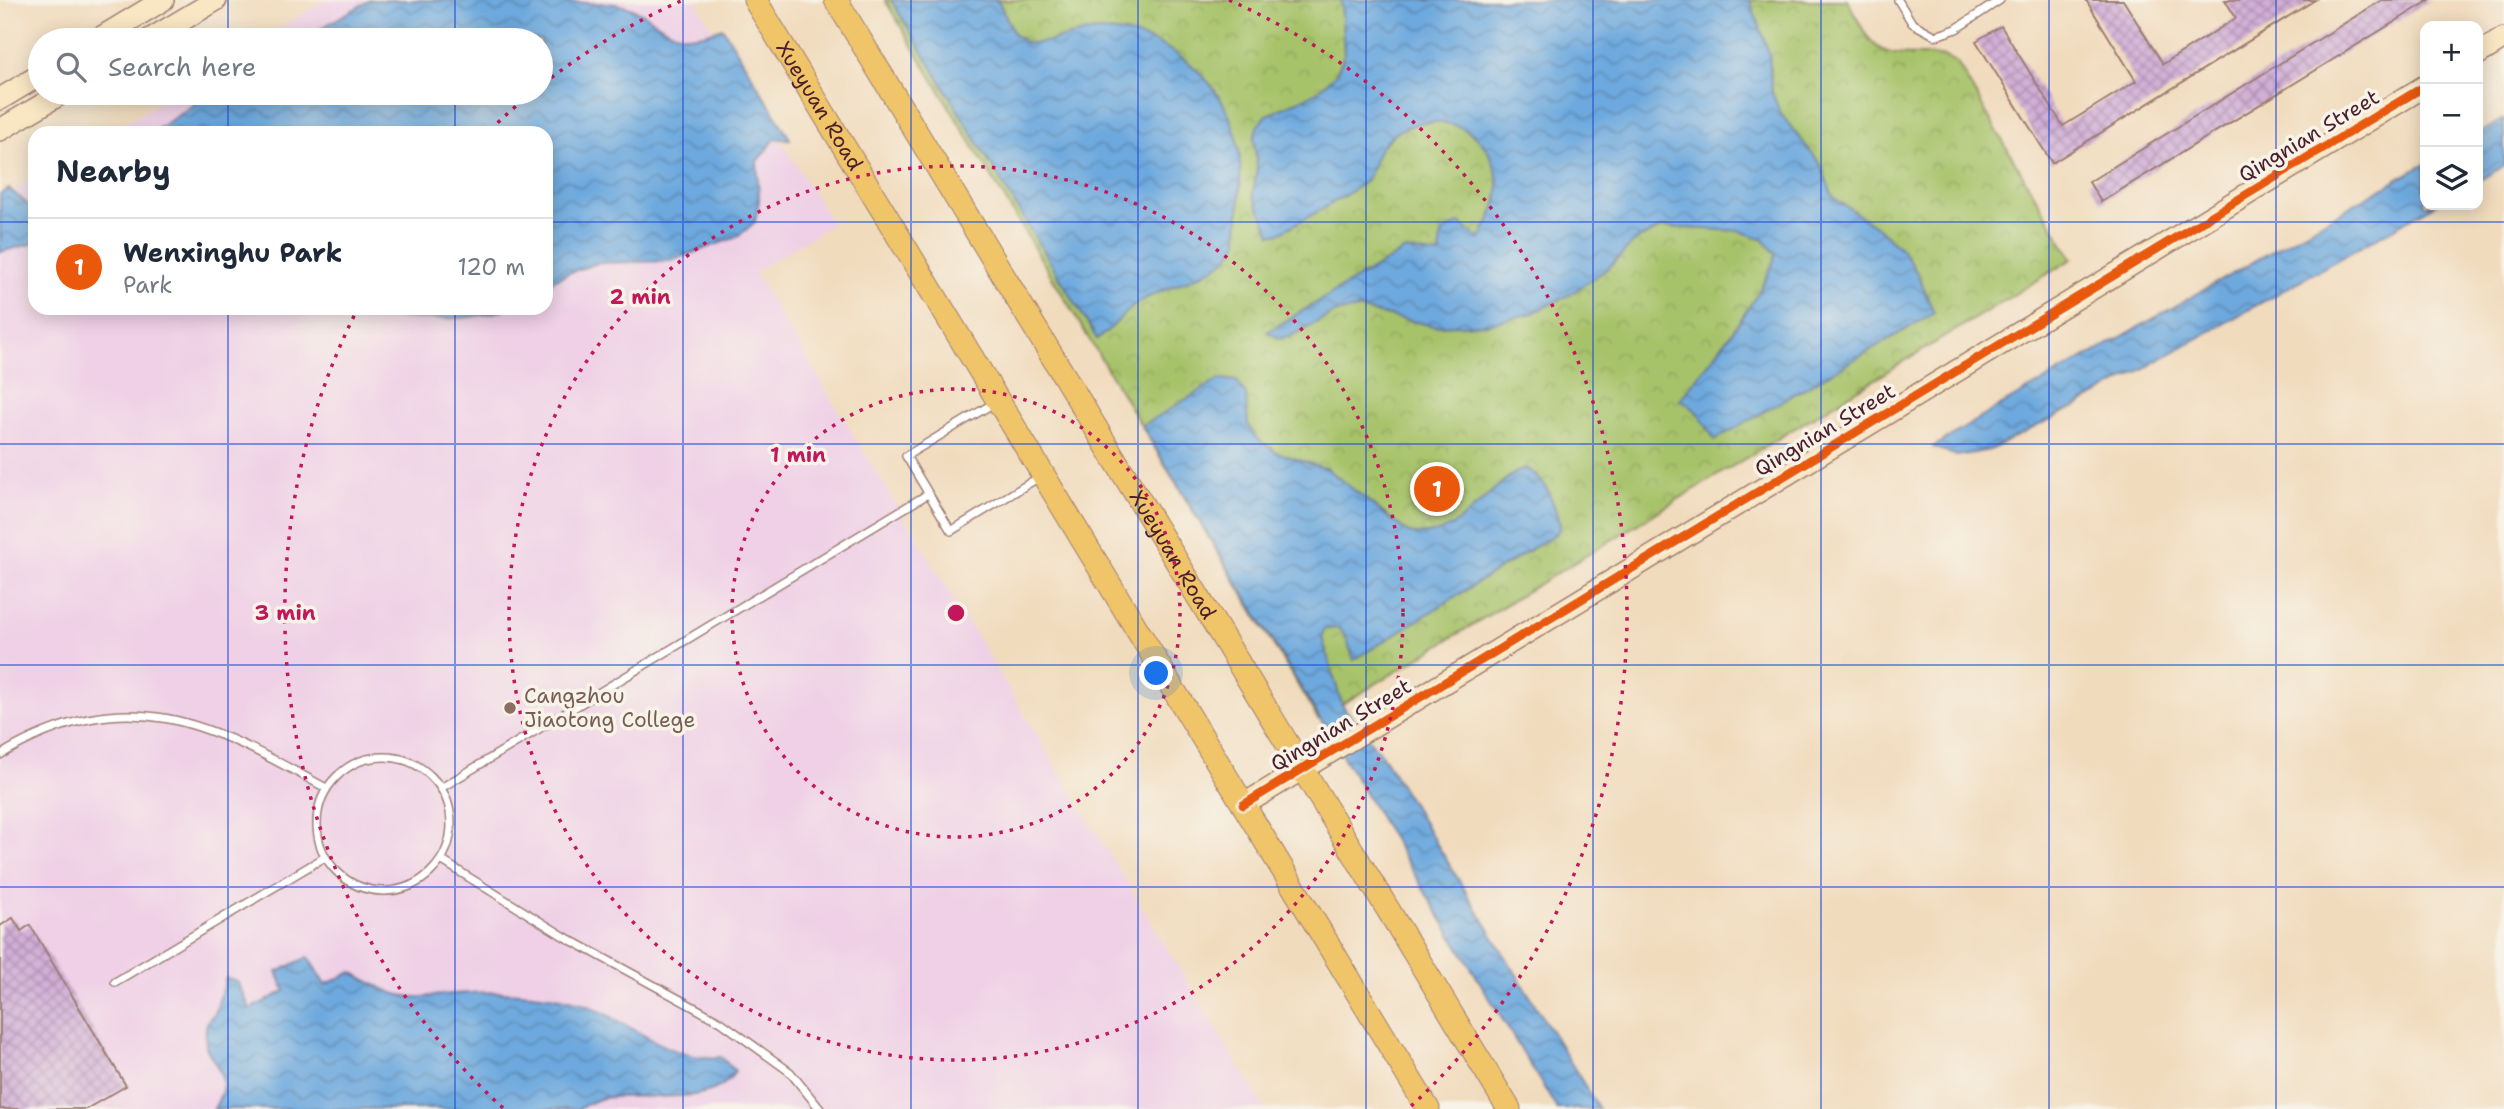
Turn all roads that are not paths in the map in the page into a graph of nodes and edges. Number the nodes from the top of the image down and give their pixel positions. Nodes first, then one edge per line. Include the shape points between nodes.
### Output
1 (163, 0) edge
2 (216, 0) edge
3 (755, 0) edge
4 (836, 0) edge
5 (1898, 0) edge
6 (2000, 0) edge
7 (117, 28) edge
8 (169, 28) edge
9 (2504, 38) edge
10 (2483, 51) edge
11 (28, 82) edge
12 (2420, 89) edge
13 (0, 99) edge
14 (42, 105) edge
15 (0, 130) edge
16 (998, 400) junction
17 (1043, 475) junction
18 (928, 494) junction
19 (0, 755) edge
20 (1302, 769) junction
21 (326, 788) junction
22 (441, 788) junction
23 (1243, 805) junction
24 (325, 857) junction
25 (441, 860) junction
26 (115, 982) dead end
27 (820, 1109) edge
28 (1428, 1109) edge
29 (1509, 1109) edge

1 - 7 street
2 - 8 street
3 - 16 main road, Xueyuan Road
4 - 20 main road, Xueyuan Road
5 - 6 lane via 1912,23 1936,36 1956,29
9 - 10 street
11 - 13 street
12 - 20 street, Qingnian Street
14 - 15 street
16 - 17 main road, Xueyuan Road
16 - 18 lane via 906,456
17 - 18 lane via 951,531
17 - 23 main road, Xueyuan Road
18 - 22 lane
19 - 21 lane via 32,736 80,721 116,714 179,719 237,739
20 - 23 street, Qingnian Street
20 - 29 main road, Xueyuan Road
21 - 22 lane via 344,768 382,756 420,766
21 - 24 lane via 316,826
22 - 25 lane via 451,822
23 - 28 main road, Xueyuan Road
24 - 25 lane via 348,881 386,891 423,879
24 - 26 lane
25 - 27 lane via 565,937 721,1022 790,1073

